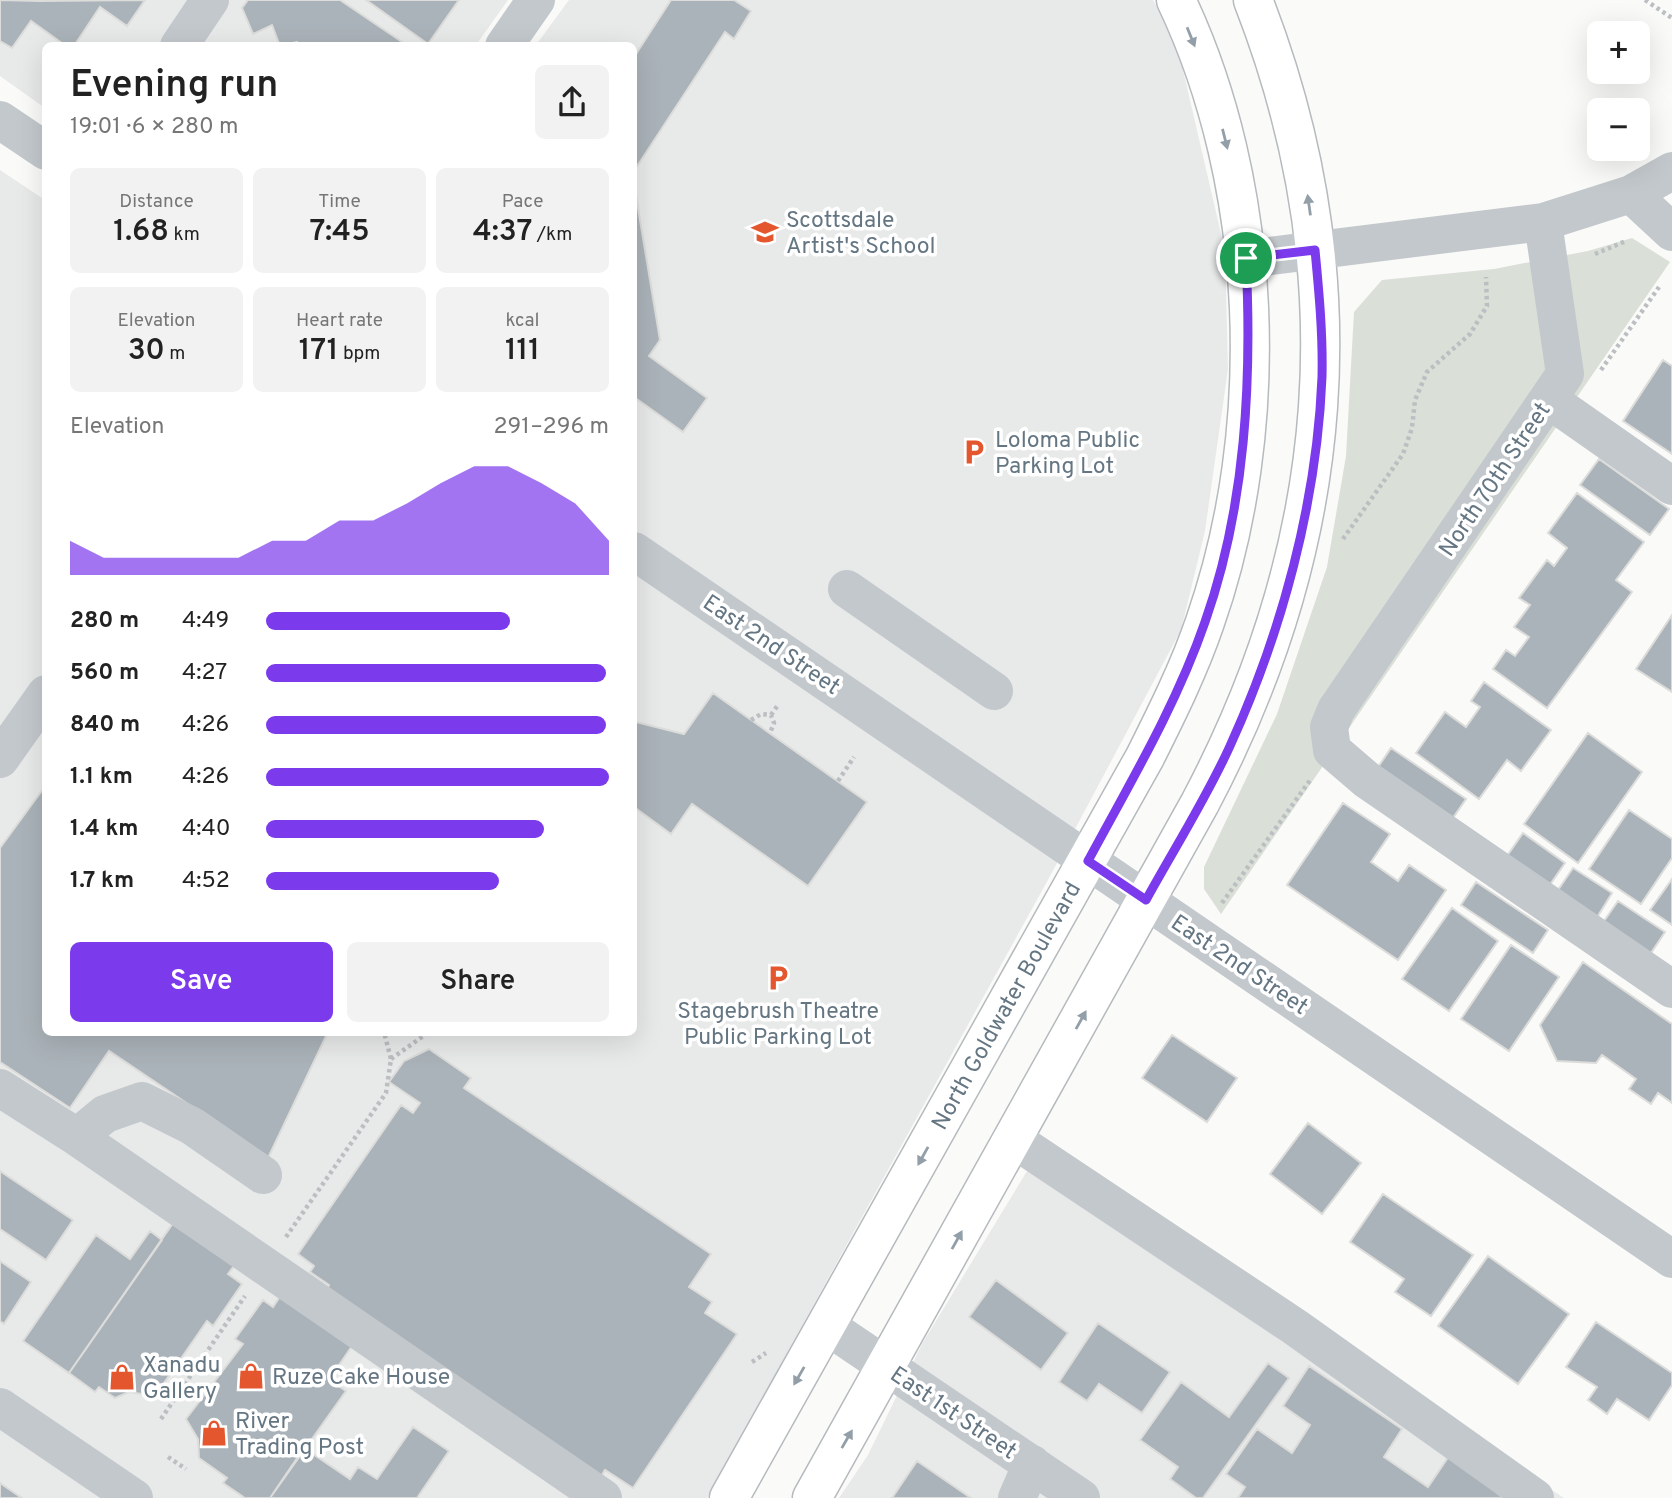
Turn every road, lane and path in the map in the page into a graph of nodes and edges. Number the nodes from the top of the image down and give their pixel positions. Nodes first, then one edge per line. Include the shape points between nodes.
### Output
1 (211, 0) edge
2 (536, 0) edge
3 (1176, 0) edge
4 (1253, 0) edge
5 (1645, 0) edge
6 (1672, 18) edge
7 (182, 42) edge
8 (507, 42) edge
9 (0, 120) edge
10 (42, 148) edge
11 (1672, 171) edge
12 (1631, 194) junction
13 (1543, 222) junction
14 (1672, 232) edge
15 (1636, 247) dead end
16 (1315, 250) junction
17 (1595, 254) dead end
18 (1246, 258) junction
19 (1486, 276) dead end
20 (1548, 399) junction
21 (1672, 486) edge
22 (1343, 539) dead end
23 (637, 553) edge
24 (847, 589) dead end
25 (994, 691) dead end
26 (42, 700) edge
27 (778, 705) dead end
28 (771, 715) junction
29 (751, 720) dead end
30 (770, 733) dead end
31 (855, 757) dead end
32 (0, 759) edge
33 (838, 781) dead end
34 (1088, 861) junction
35 (1146, 900) junction
36 (1672, 989) edge
37 (385, 1036) edge
38 (423, 1036) edge
39 (391, 1059) junction
40 (0, 1088) edge
41 (77, 1137) junction
42 (1013, 1139) junction
43 (263, 1175) dead end
44 (1672, 1259) edge
45 (266, 1266) junction
46 (827, 1326) junction
47 (770, 1350) dead end
48 (752, 1362) dead end
49 (887, 1367) junction
50 (0, 1407) edge
51 (161, 1419) dead end
52 (168, 1457) dead end
53 (186, 1469) dead end
54 (1025, 1481) edge
55 (134, 1498) edge
56 (603, 1498) edge
57 (729, 1498) edge
58 (812, 1498) edge
59 (1081, 1498) edge
60 (1535, 1498) edge

1 - 7 street
2 - 8 street
3 -> 18 main road, North Goldwater Boulevard via 1206,73 1224,134
16 -> 4 main road via 1293,117
5 - 6 path
9 - 10 street
11 - 12 street
12 - 13 street
12 - 14 street
13 - 16 street
13 - 20 street, North 70th Street via 1565,374
15 - 17 path via 1625,240
16 - 18 street
16 - 35 main road via 1322,377 1307,503 1292,565 1255,685 1229,747
18 - 34 main road, North Goldwater Boulevard via 1249,316 1244,436 1234,511 1219,574 1206,621 1169,708
19 - 22 path via 1487,306 1470,334 1427,372 1415,400 1403,454
20 - 21 street
20 - 36 street, North 70th Street via 1336,710 1329,727 1336,756
23 - 34 street, East 2nd Street
24 - 25 street
26 - 32 street
27 - 28 path
28 - 29 path
28 - 30 path
31 - 33 path
34 - 35 street, East 2nd Street
34 -> 46 main road, North Goldwater Boulevard
42 -> 35 main road
35 - 44 street, East 2nd Street
37 - 39 path
38 - 39 path
39 - 45 path via 386,1093
40 - 41 street
41 - 43 street via 105,1114 142,1101 192,1126
41 - 45 street
49 -> 42 main road
42 - 60 street via 1295,1327
45 - 51 path
45 - 56 street
46 - 49 street, East 1st Street
46 -> 57 main road, North Goldwater Boulevard
47 - 48 path
49 - 54 street, East 1st Street
58 -> 49 main road
50 - 55 street
52 - 53 path
54 - 59 street, East 1st Street

